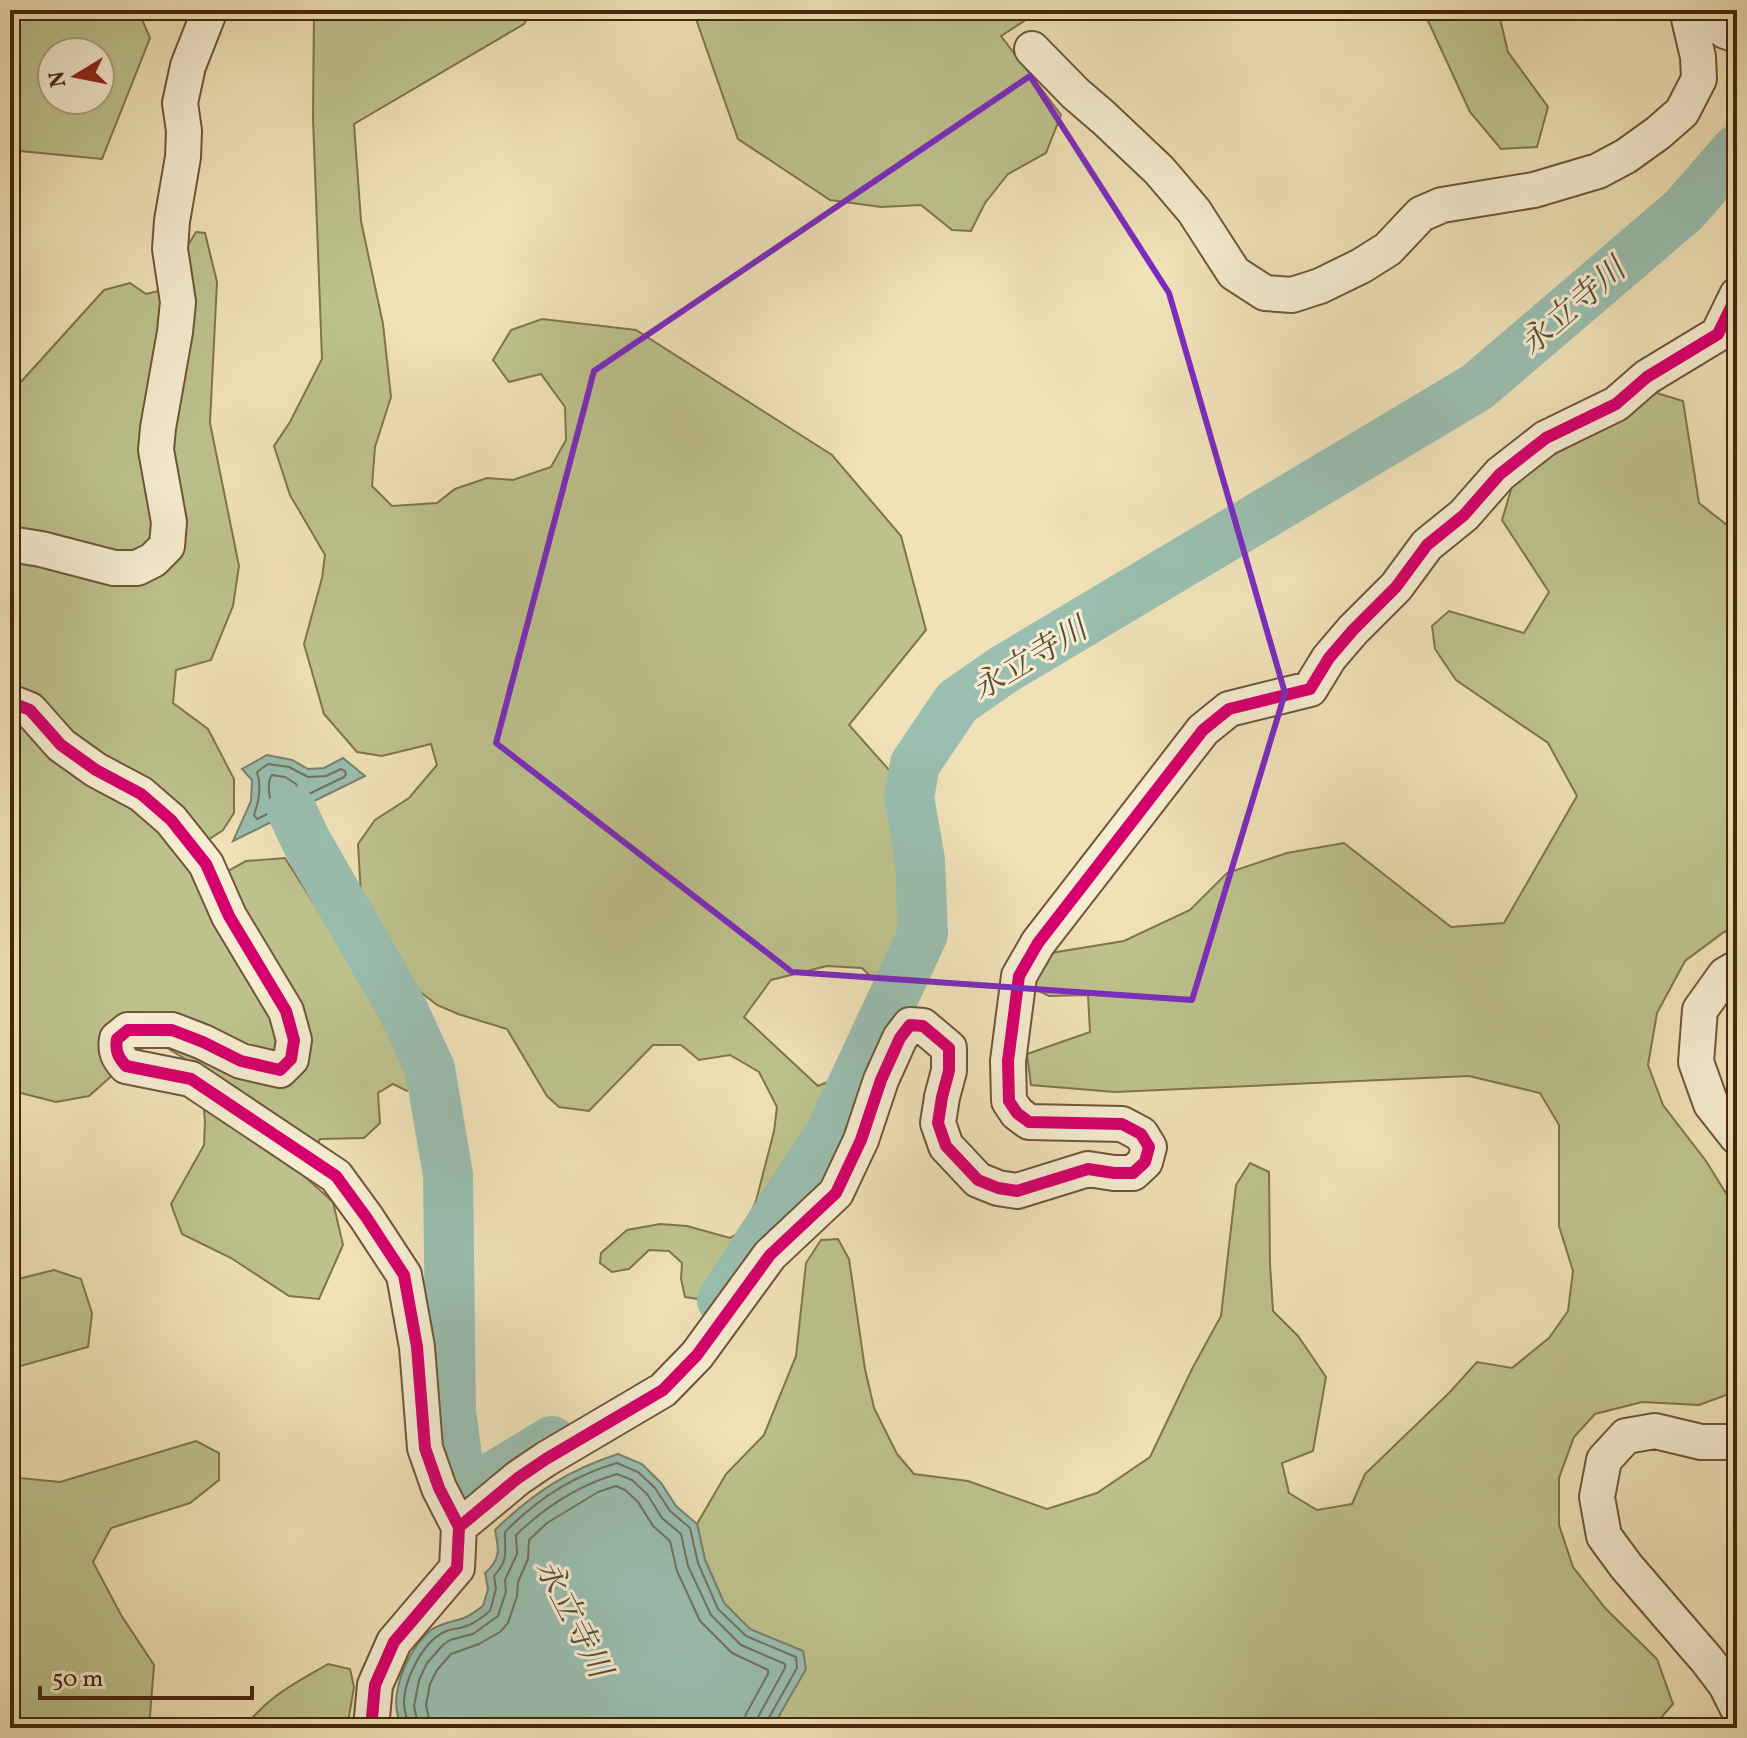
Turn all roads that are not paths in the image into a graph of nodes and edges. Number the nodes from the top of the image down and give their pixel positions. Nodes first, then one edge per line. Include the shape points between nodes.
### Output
1 (210, 10) edge
2 (1687, 10) edge
3 (1721, 10) edge
4 (1737, 35) edge
5 (1032, 49) dead end
6 (1737, 295) edge
7 (10, 544) edge
8 (10, 702) edge
9 (1737, 968) edge
10 (1737, 1137) edge
11 (1737, 1442) edge
12 (459, 1527) junction
13 (1737, 1707) edge
14 (371, 1728) edge

1 - 7 street via 180,103 183,157 170,249 178,302 156,450 169,522 167,546 137,568 114,568
2 - 5 street via 1699,79 1682,112 1658,133 1598,171 1421,214 1388,249 1361,266 1292,295 1265,293 1234,273 1194,211 1159,170
3 - 4 street via 1725,31
6 - 12 street via 1718,334 1647,377 1616,404 1546,438 1500,474 1464,515 1427,545 1396,587 1329,658 1310,689 1229,709 1203,730 1038,943 1019,976 1008,1061 1009,1101 1029,1122 1122,1124 1141,1134 1149,1147 1145,1162 1133,1173 1088,1169 1017,1191 978,1180 946,1146 938,1123 949,1048 923,1026 910,1025 881,1080 836,1193 770,1255 697,1355 663,1390 546,1459
8 - 12 street via 30,710 61,745 96,770 141,794 171,820 206,864 229,916 286,1011 294,1040 291,1059 280,1070 241,1061 172,1030 128,1030 117,1039 119,1058 126,1066 191,1079 336,1176 366,1217 404,1275 417,1347 425,1448
9 - 10 street via 1725,975 1700,1010 1696,1062 1711,1104
11 - 13 street via 1701,1442 1655,1431 1626,1436 1604,1460 1597,1497 1604,1536 1707,1660
12 - 14 street via 457,1568 394,1642 375,1685

